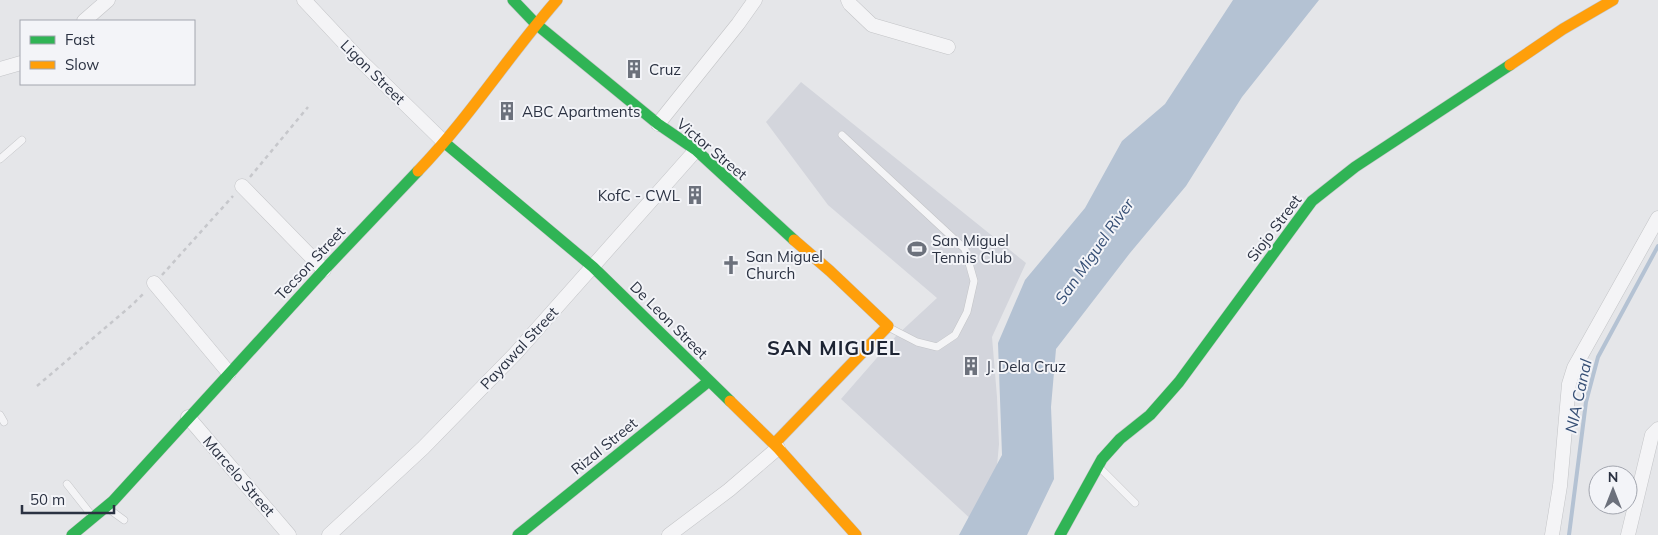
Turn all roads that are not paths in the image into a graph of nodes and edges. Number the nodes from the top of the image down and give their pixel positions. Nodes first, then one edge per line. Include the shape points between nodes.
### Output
1 (108, 0) edge
2 (304, 0) edge
3 (513, 0) edge
4 (557, 0) edge
5 (755, 0) edge
6 (848, 0) edge
7 (1613, 0) edge
8 (85, 20) edge
9 (536, 24) junction
10 (948, 47) dead end
11 (20, 64) edge
12 (0, 69) edge
13 (658, 124) junction
14 (842, 135) dead end
15 (22, 140) dead end
16 (445, 143) junction
17 (696, 150) junction
18 (0, 159) edge
19 (242, 186) road end
20 (1658, 218) edge
21 (593, 267) junction
22 (324, 270) junction
23 (154, 283) road end
24 (888, 326) junction
25 (229, 373) junction
26 (709, 381) junction
27 (188, 417) junction
28 (1658, 429) edge
29 (776, 446) junction
30 (1099, 466) junction
31 (67, 484) dead end
32 (1135, 503) dead end
33 (106, 507) junction
34 (93, 518) junction
35 (124, 520) dead end
36 (72, 535) edge
37 (289, 535) edge
38 (329, 535) edge
39 (518, 535) edge
40 (669, 535) edge
41 (856, 535) edge
42 (1060, 535) edge
43 (1552, 535) edge
44 (1628, 535) edge

1 - 8 street
2 - 16 street, Ligon Street
3 - 9 street, Victor Street
4 - 9 street, Tecson Street
5 - 13 street
6 - 10 street via 872,26
7 - 30 street, Siojo Street via 1563,29 1354,167 1312,201 1179,382 1150,415 1120,439
9 - 13 street, Victor Street
9 - 16 street, Tecson Street
11 - 12 street
13 - 17 street, Victor Street
14 - 24 lane via 965,249 974,281 967,312 955,335 937,347 917,342
15 - 18 lane
16 - 21 street, De Leon Street
16 - 22 street, Tecson Street
17 - 21 street, Payawal Street
17 - 24 street, Victor Street
19 - 22 street
20 - 43 street via 1574,368 1569,384
21 - 26 street, De Leon Street
21 - 38 street, Payawal Street via 424,448
22 - 25 street, Tecson Street
23 - 25 street
24 - 29 street
25 - 27 street, Tecson Street
26 - 29 street, De Leon Street
26 - 39 street, Rizal Street
27 - 33 street, Tecson Street
27 - 37 street, Marcelo Street
28 - 44 street via 1652,435
29 - 40 street via 729,490
29 - 41 street, De Leon Street
30 - 32 lane
30 - 42 street, Siojo Street
31 - 34 lane
33 - 34 street, Tecson Street
33 - 35 lane
34 - 36 street, Tecson Street

